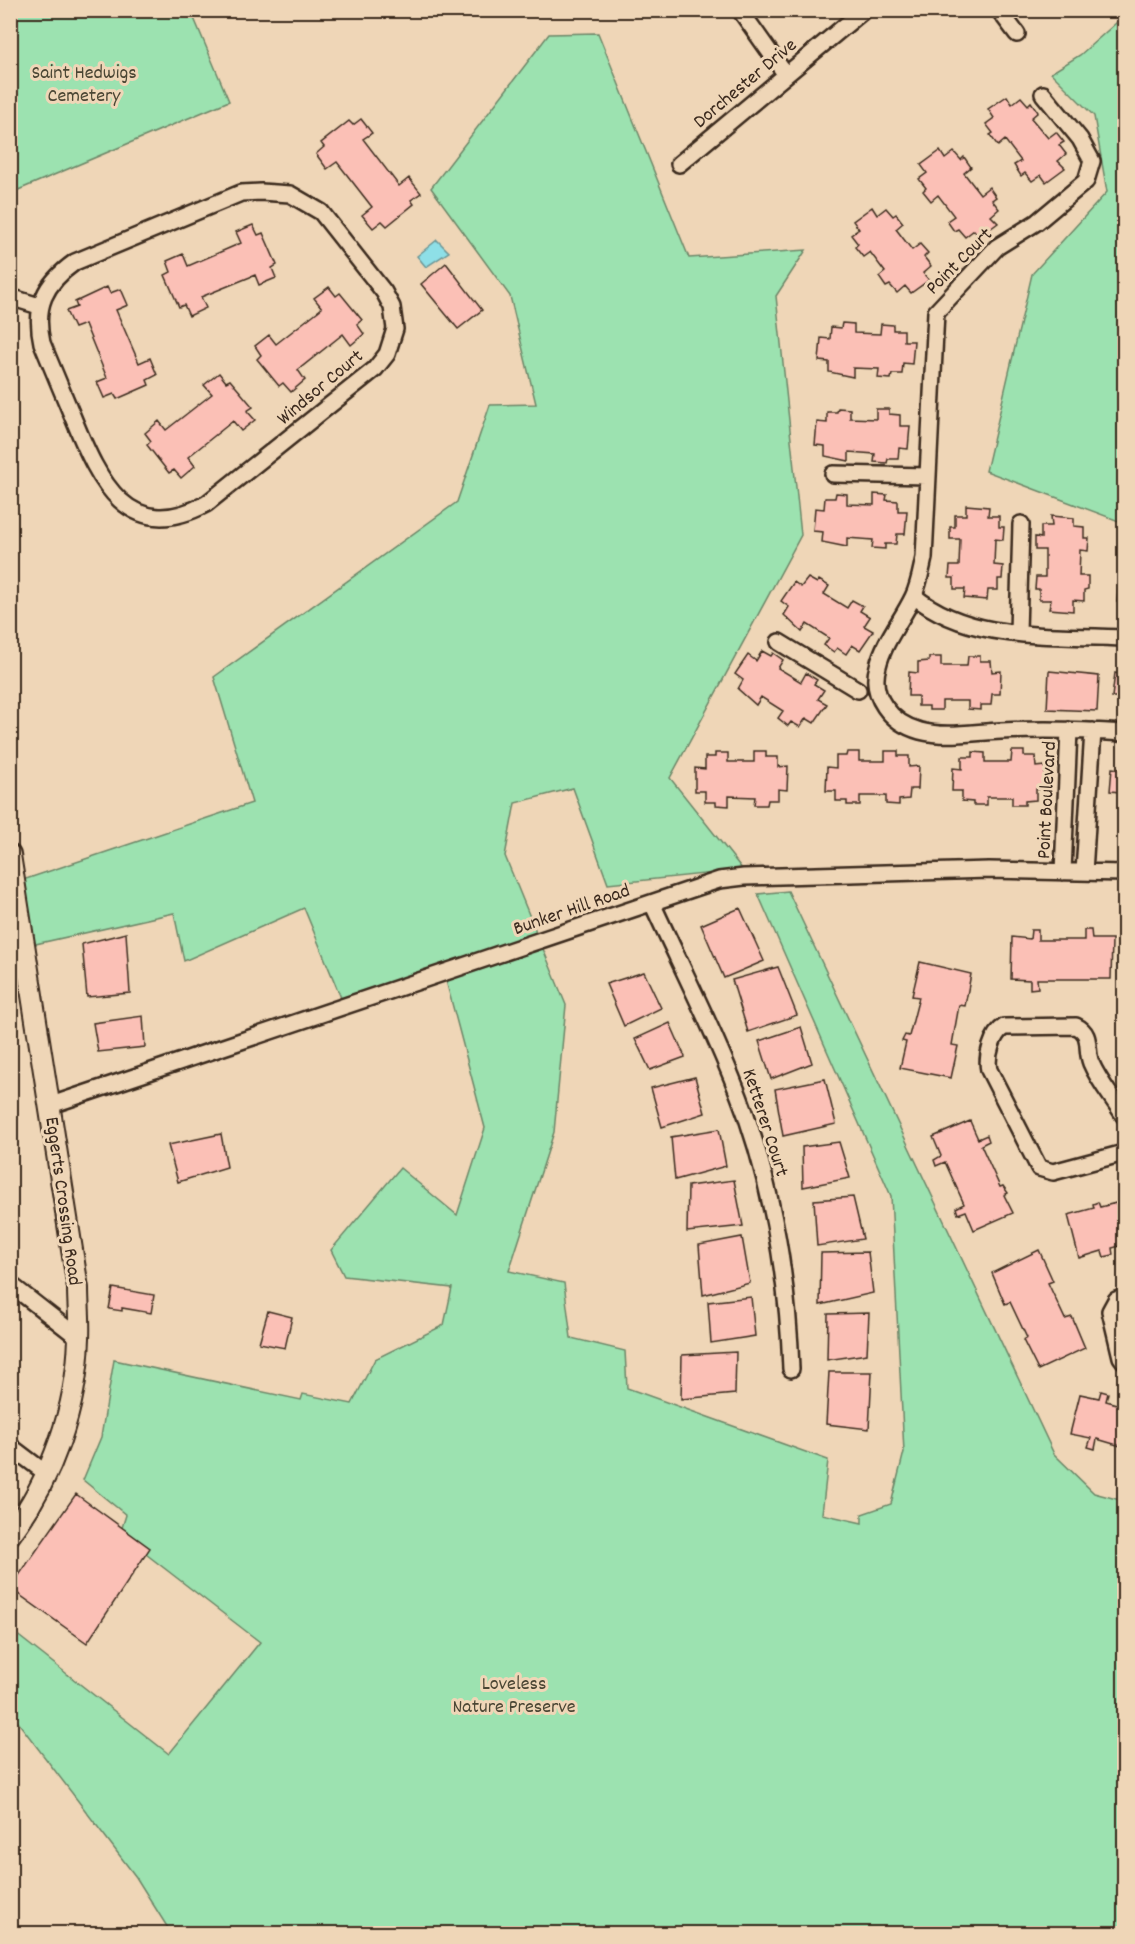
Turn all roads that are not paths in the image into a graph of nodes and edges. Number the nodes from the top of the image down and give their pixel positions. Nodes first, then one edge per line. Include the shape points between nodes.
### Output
1 (740, 10) edge
2 (864, 10) edge
3 (999, 10) edge
4 (1017, 34) dead end
5 (786, 75) junction
6 (1043, 94) dead end
7 (679, 164) dead end
8 (10, 297) edge
9 (39, 306) junction
10 (833, 474) dead end
11 (927, 477) junction
12 (1021, 524) dead end
13 (914, 596) junction
14 (1018, 632) junction
15 (1125, 638) edge
16 (780, 642) dead end
17 (858, 690) dead end
18 (1069, 730) junction
19 (1093, 731) junction
20 (1125, 733) edge
21 (10, 855) edge
22 (1062, 872) junction
23 (1084, 872) junction
24 (1125, 873) edge
25 (652, 903) junction
26 (15, 909) edge
27 (51, 1105) junction
28 (1125, 1116) edge
29 (1125, 1153) edge
30 (10, 1284) edge
31 (1125, 1297) edge
32 (79, 1338) junction
33 (1125, 1361) edge
34 (791, 1369) dead end
35 (10, 1446) edge
36 (47, 1474) junction
37 (10, 1535) edge

1 - 5 street
2 - 5 street, Dorchester Drive
3 - 4 street
5 - 7 street, Dorchester Drive
6 - 11 street, Point Court via 1092,160 1086,181 1037,222 997,247 936,312
8 - 9 street
9 - 9 street, Windsor Court via 42,343 93,468 127,507 158,516 188,513 206,504 375,369 387,354 395,329 392,307 384,292 321,212 290,194 276,192 240,193 75,262 53,281
10 - 11 street
11 - 13 street, Point Court via 924,558
12 - 14 street
13 - 14 street via 966,625
13 - 18 street, Point Court via 878,666 878,693 891,716 919,731 938,734
14 - 15 street
16 - 17 street
18 - 19 street, Point Court
18 - 22 street, Point Boulevard
19 - 20 street, Point Court
19 - 23 street
21 - 26 street, Eggerts Crossing Road
22 - 23 street, Bunker Hill Road
22 - 25 street, Bunker Hill Road via 989,870 744,877 719,880
23 - 24 street, Bunker Hill Road
25 - 27 street, Bunker Hill Road
25 - 34 street, Ketterer Court via 725,1063 759,1160 778,1238
26 - 27 street, Eggerts Crossing Road
27 - 32 street, Eggerts Crossing Road via 78,1288
28 - 29 street via 1091,1062 1083,1029 1025,1026 998,1030 987,1064 989,1071 1040,1168 1053,1172
30 - 32 street
31 - 33 street via 1116,1300 1110,1311 1120,1357
32 - 36 street, Eggerts Crossing Road via 69,1411
35 - 36 street
36 - 37 street, Eggerts Crossing Road

